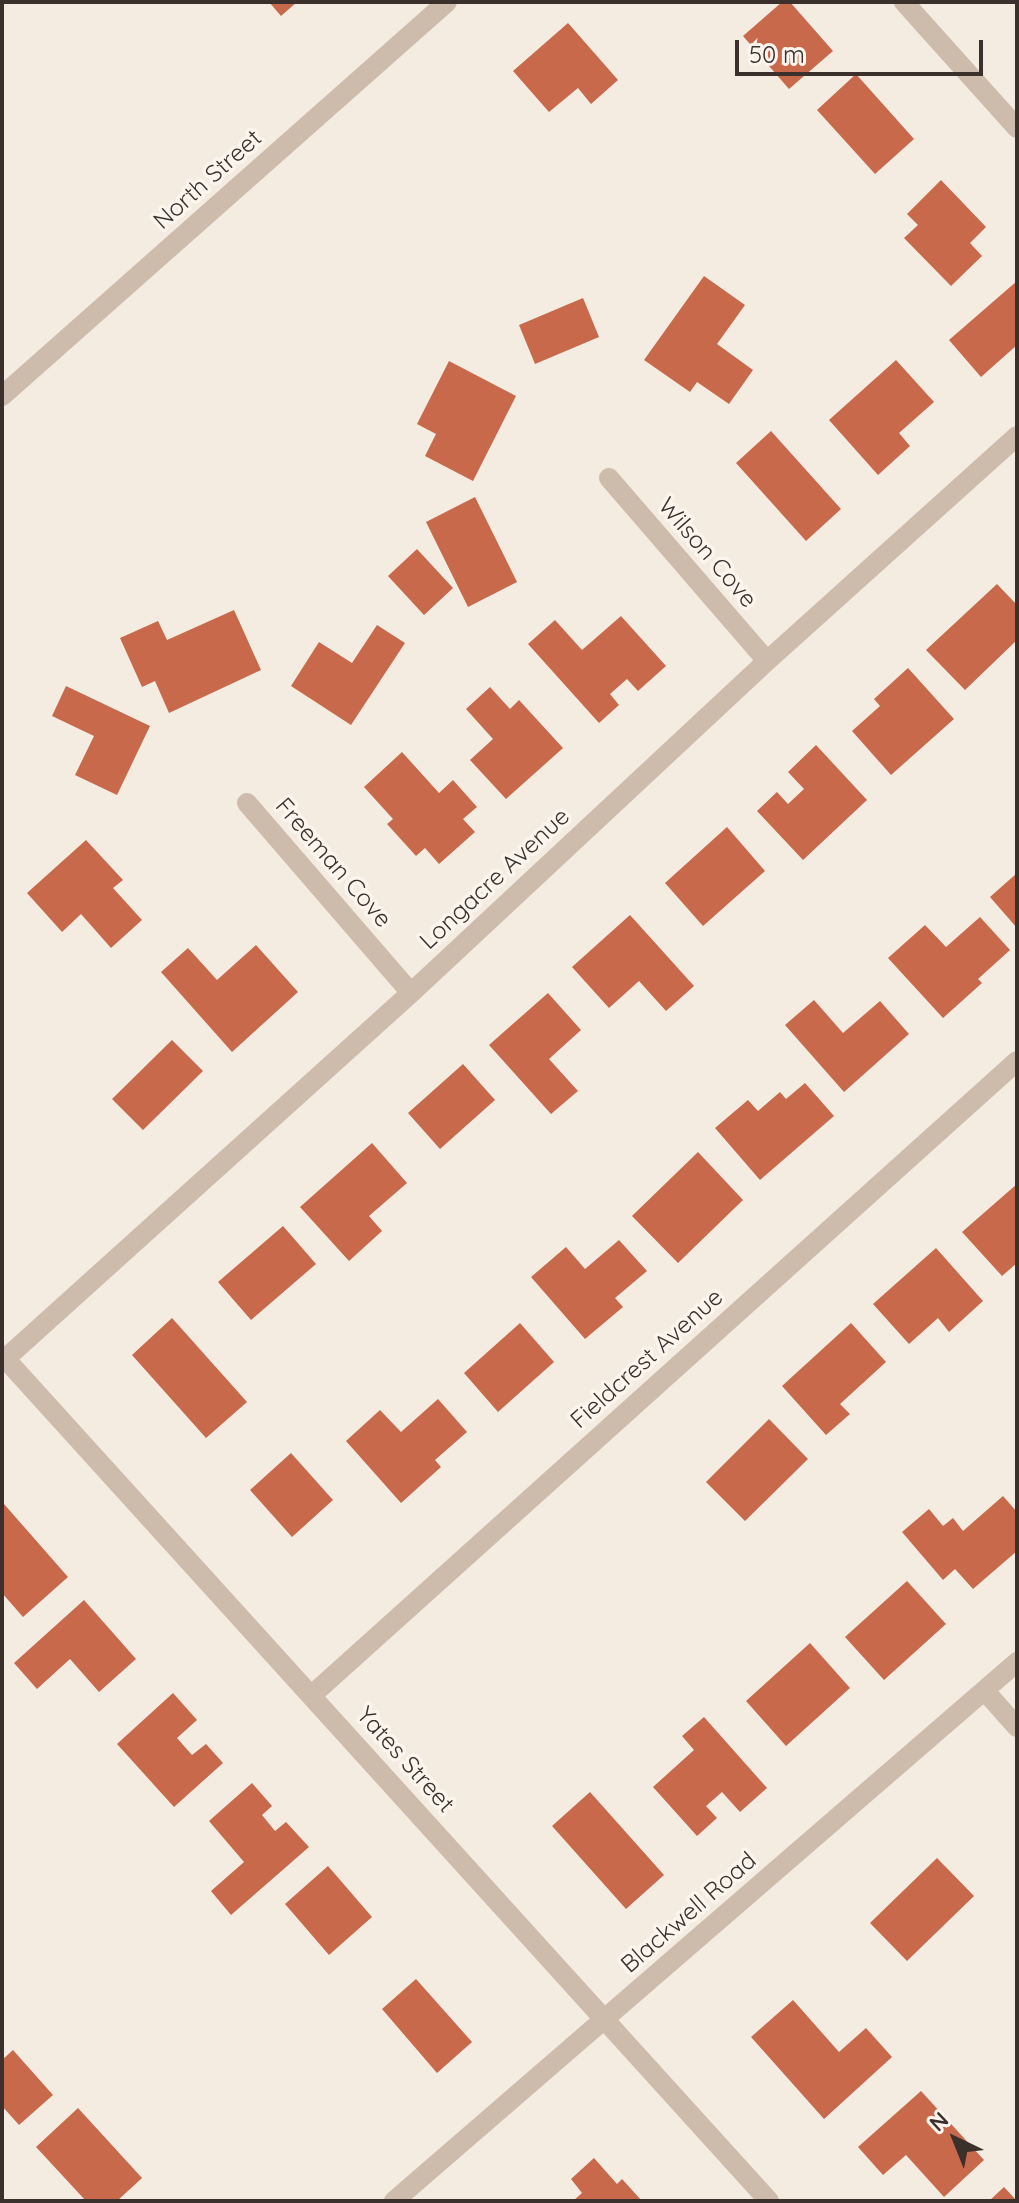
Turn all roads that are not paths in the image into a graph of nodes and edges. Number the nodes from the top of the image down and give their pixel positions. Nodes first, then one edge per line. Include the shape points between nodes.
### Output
1 (447, 2) edge
2 (904, 2) edge
3 (1017, 128) edge
4 (2, 396) edge
5 (1017, 436) edge
6 (609, 478) dead end
7 (767, 661) junction
8 (247, 803) dead end
9 (411, 993) junction
10 (1017, 1061) edge
11 (4, 1357) edge
12 (1017, 1662) edge
13 (985, 1691) junction
14 (312, 1695) junction
15 (1017, 1727) edge
16 (603, 2021) junction
17 (394, 2201) edge
18 (769, 2201) edge

1 - 4 street, North Street
2 - 3 street
5 - 7 street, Longacre Avenue
6 - 7 street, Wilson Cove
7 - 9 street, Longacre Avenue
8 - 9 street, Freeman Cove
9 - 11 street, Longacre Avenue
10 - 14 street, Fieldcrest Avenue
11 - 14 street, Yates Street
12 - 13 street, Blackwell Road
13 - 15 street
13 - 16 street, Blackwell Road
14 - 16 street, Yates Street
16 - 17 street, Blackwell Road
16 - 18 street, Yates Street

